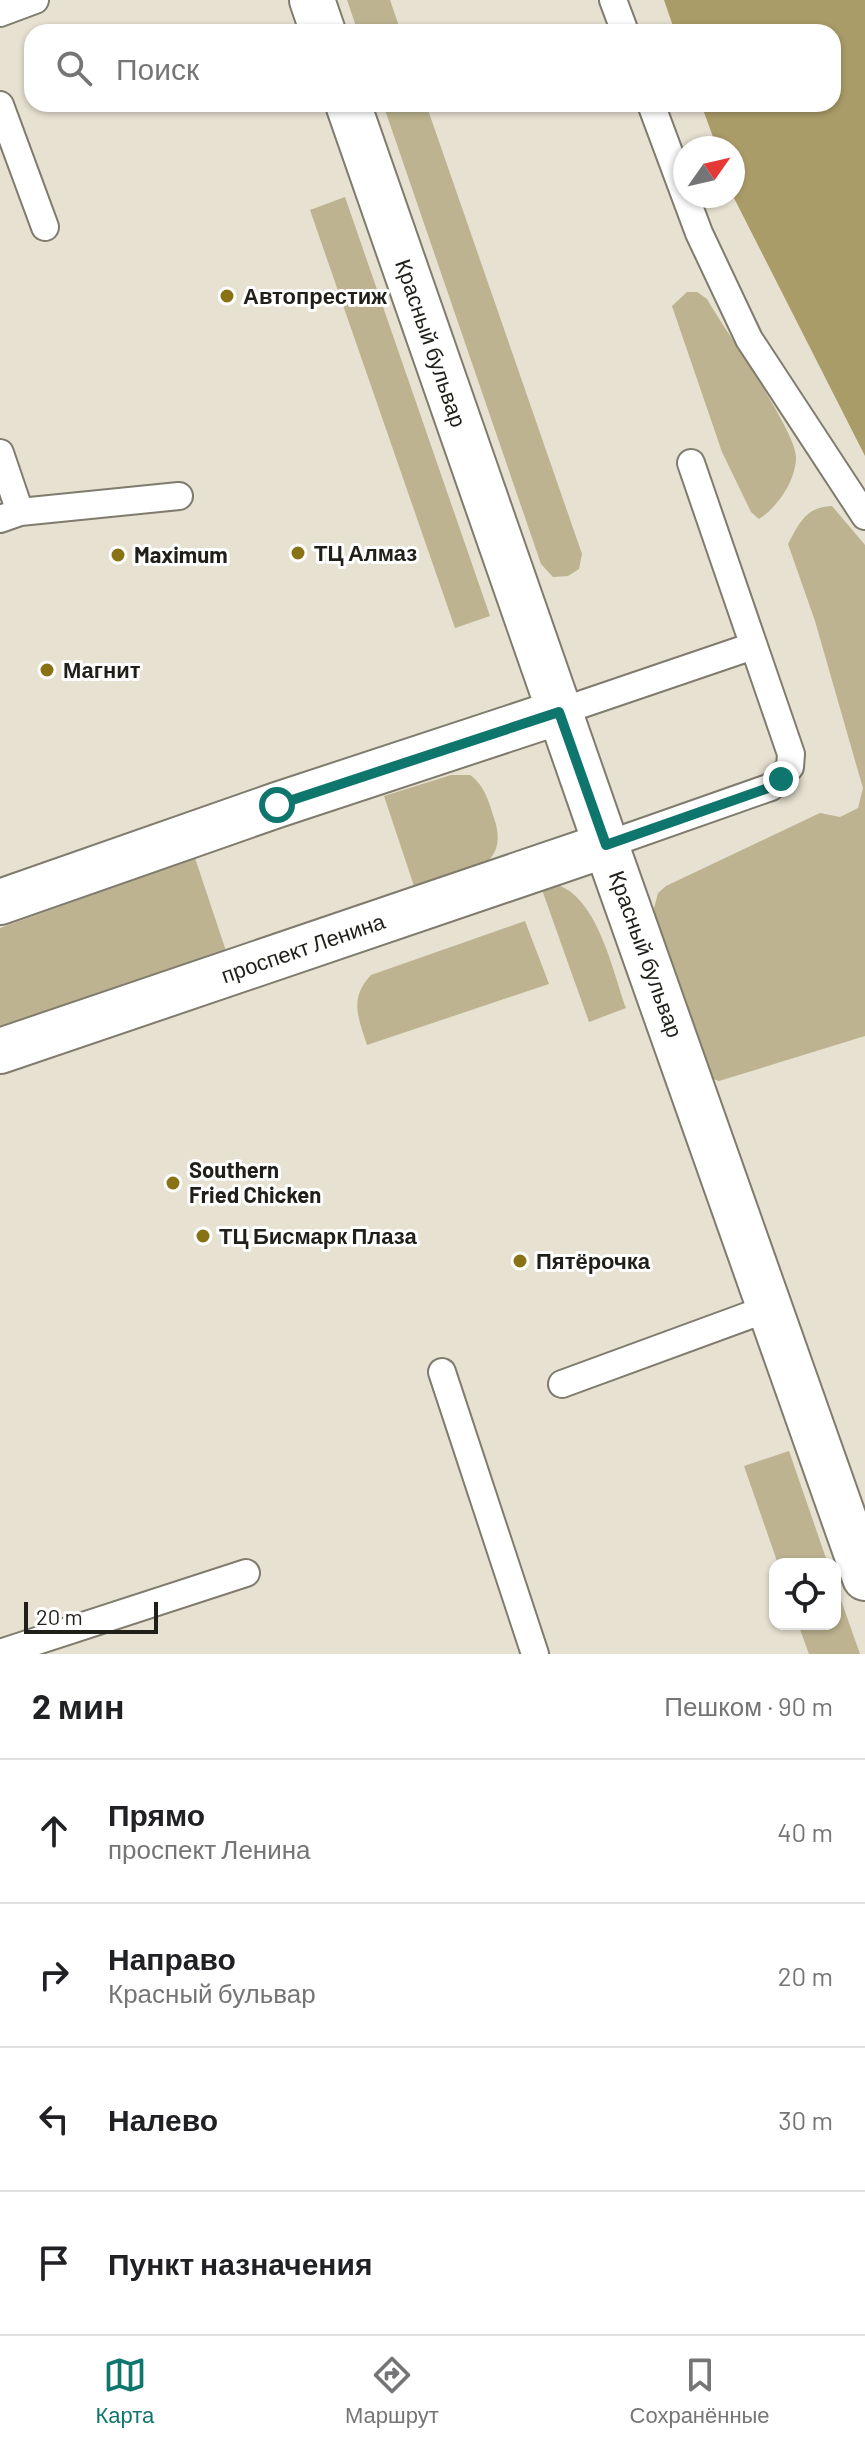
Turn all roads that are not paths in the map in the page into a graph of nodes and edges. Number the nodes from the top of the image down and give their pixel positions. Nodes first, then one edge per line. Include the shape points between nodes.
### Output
1 (35, 0) edge
2 (312, 0) edge
3 (613, 0) edge
4 (0, 13) edge
5 (320, 24) edge
6 (622, 24) edge
7 (0, 105) edge
8 (351, 112) edge
9 (654, 112) edge
10 (45, 227) dead end
11 (0, 453) edge
12 (691, 463) dead end
13 (179, 496) dead end
14 (10, 516) edge
15 (865, 516) edge
16 (753, 646) junction
17 (559, 712) junction
18 (606, 845) junction
19 (0, 902) edge
20 (0, 1051) edge
21 (772, 1307) junction
22 (442, 1372) dead end
23 (562, 1384) dead end
24 (246, 1573) dead end
25 (865, 1578) edge
26 (0, 1653) edge
27 (535, 1654) edge

1 - 4 lane
2 - 5 street
3 - 6 lane
7 - 10 lane
8 - 17 street, Красный бульвар
9 - 15 lane via 699,233 749,339
11 - 14 lane
12 - 16 lane
13 - 14 lane
16 - 17 lane
16 - 18 lane via 791,754 790,767 771,787
17 - 18 street, Красный бульвар
17 - 19 street
18 - 20 street, проспект Ленина
18 - 21 street, Красный бульвар
21 - 23 lane
21 - 25 street, Красный бульвар
22 - 27 lane
24 - 26 lane

